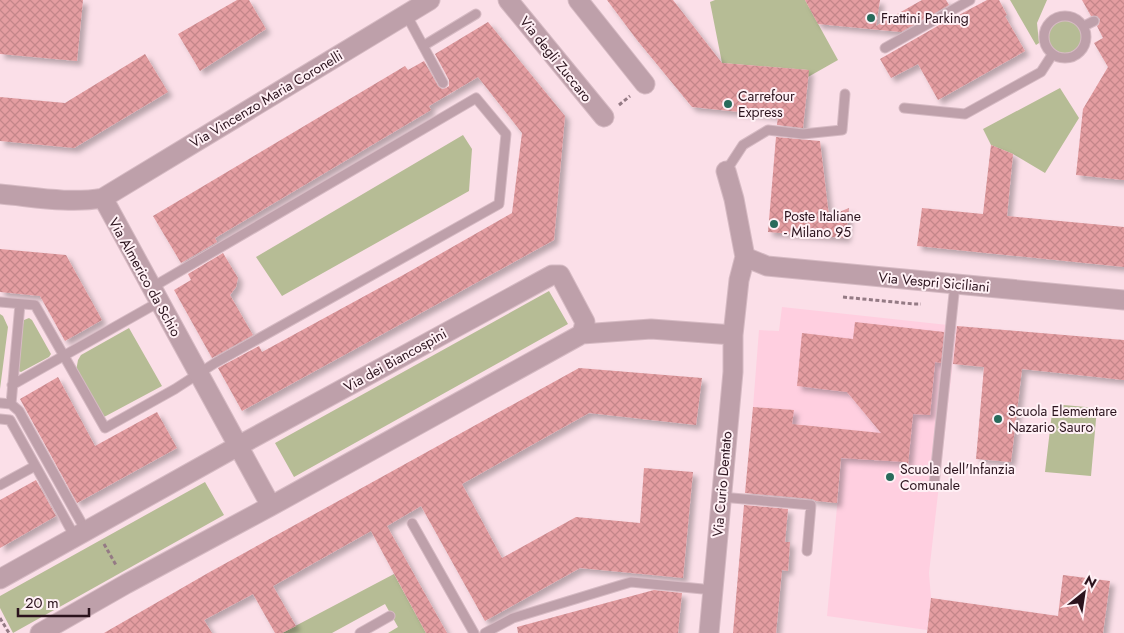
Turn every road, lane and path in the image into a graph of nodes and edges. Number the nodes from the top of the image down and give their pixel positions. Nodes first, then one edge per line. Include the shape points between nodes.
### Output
1 (430, 0) edge
2 (508, 0) edge
3 (578, 0) edge
4 (970, 0) edge
5 (406, 14) junction
6 (476, 14) dead end
7 (1094, 21) dead end
8 (1084, 26) junction
9 (423, 46) junction
10 (885, 48) dead end
11 (1052, 55) junction
12 (443, 83) dead end
13 (640, 87) joint
14 (845, 94) dead end
15 (904, 108) dead end
16 (609, 113) joint
17 (726, 171) joint
18 (0, 194) edge
19 (103, 198) junction
20 (746, 257) junction
21 (955, 284) junction
22 (155, 295) junction
23 (1124, 300) edge
24 (0, 302) edge
25 (20, 304) junction
26 (582, 334) junction
27 (733, 335) junction
28 (64, 356) junction
29 (198, 373) junction
30 (12, 385) junction
31 (0, 403) edge
32 (11, 404) junction
33 (0, 419) edge
34 (238, 446) junction
35 (35, 466) junction
36 (0, 485) edge
37 (934, 485) dead end
38 (721, 497) junction
39 (271, 506) junction
40 (412, 523) dead end
41 (85, 531) junction
42 (807, 551) dead end
43 (0, 579) edge
44 (126, 584) junction
45 (713, 590) junction
46 (390, 616) dead end
47 (0, 618) edge
48 (9, 633) edge
49 (40, 633) edge
50 (360, 633) edge
51 (474, 633) edge
52 (485, 633) edge
53 (709, 633) edge

1 - 5 street, Via Vincenzo Maria Coronelli
2 - 16 street, Via degli Zuccaro
3 - 13 street
4 - 10 lane
5 - 9 lane
5 - 19 street, Via Vincenzo Maria Coronelli
6 - 9 lane
7 - 8 lane
8 - 11 lane via 1085,45 1079,53 1071,58
8 - 11 lane via 1068,15 1050,20 1044,28 1043,38
9 - 12 lane
11 - 15 lane via 1041,72 965,114
13 - 16 path
14 - 17 lane via 842,130 803,134 768,130 743,145
17 - 20 street
18 - 19 street via 66,201
19 - 22 street, Via Almerico da Schio
20 - 21 street, Via Vespri Siciliani via 767,266
20 - 27 street, Via Curio Dentato via 739,280
21 - 23 street, Via Vespri Siciliani
21 - 37 lane
22 - 28 lane
22 - 29 street, Via Almerico da Schio
22 - 29 lane via 476,98 506,134 499,204
24 - 25 lane
25 - 28 lane via 35,305
25 - 30 lane
26 - 27 street via 651,329
26 - 34 street, Via dei Biancospini via 585,322 560,275 552,275
26 - 39 street
27 - 38 street, Via Curio Dentato via 733,372
28 - 29 lane via 104,428
28 - 30 lane
29 - 34 street, Via Almerico da Schio
30 - 32 lane
31 - 32 lane
32 - 41 lane via 19,411
33 - 35 lane via 10,420
34 - 39 street
34 - 41 street, Via dei Biancospini
35 - 36 lane
35 - 41 lane
38 - 42 lane via 811,505
38 - 45 street, Via Curio Dentato
39 - 44 street
40 - 51 lane
41 - 43 street, Via dei Biancospini
41 - 44 path
44 - 49 street
45 - 52 lane via 631,582 513,618
45 - 53 street, Via Curio Dentato
46 - 50 lane
47 - 48 path

